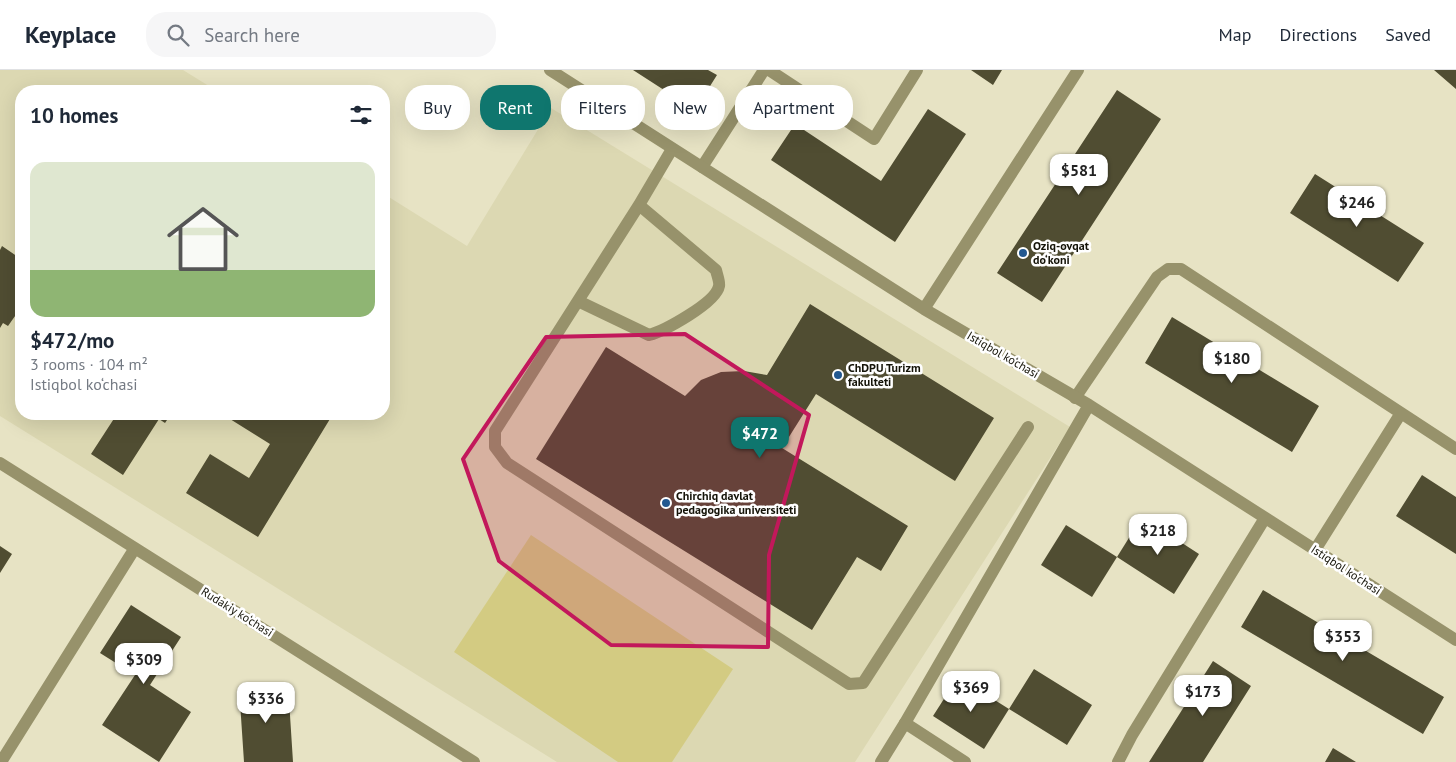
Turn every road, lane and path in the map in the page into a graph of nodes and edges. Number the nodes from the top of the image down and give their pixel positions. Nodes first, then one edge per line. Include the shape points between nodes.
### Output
1 (550, 70) edge
2 (764, 70) edge
3 (769, 70) edge
4 (917, 70) edge
5 (1078, 70) edge
6 (672, 149) junction
7 (702, 167) junction
8 (638, 205) junction
9 (578, 301) junction
10 (924, 309) junction
11 (1075, 398) junction
12 (1089, 406) junction
13 (1401, 413) junction
14 (1028, 427) dead end
15 (1456, 449) edge
16 (0, 463) edge
17 (1265, 518) junction
18 (135, 548) junction
19 (1315, 550) junction
20 (1456, 640) edge
21 (905, 723) junction
22 (0, 762) edge
23 (474, 762) edge
24 (881, 762) edge
25 (965, 762) edge
26 (1118, 762) edge

1 - 6 street, Istiqbol ko‘chasi
2 - 7 street
3 - 4 street via 874,139
5 - 10 street
6 - 7 street, Istiqbol ko‘chasi
6 - 8 street
7 - 10 street, Istiqbol ko‘chasi
8 - 9 street
8 - 9 street via 716,270 719,286 712,298 662,331 648,335
9 - 14 street via 495,430 495,447 507,463 848,684 864,683
10 - 11 street, Istiqbol ko‘chasi
11 - 12 street, Istiqbol ko‘chasi
11 - 13 street via 1157,277 1168,269 1181,269
12 - 17 street, Istiqbol ko‘chasi
12 - 21 street
13 - 15 street
13 - 19 street
16 - 18 street, Rudakiy ko‘chasi
17 - 19 street, Istiqbol ko‘chasi
17 - 26 street
18 - 22 street
18 - 23 street, Rudakiy ko‘chasi
19 - 20 street, Istiqbol ko‘chasi
21 - 24 street
21 - 25 street

